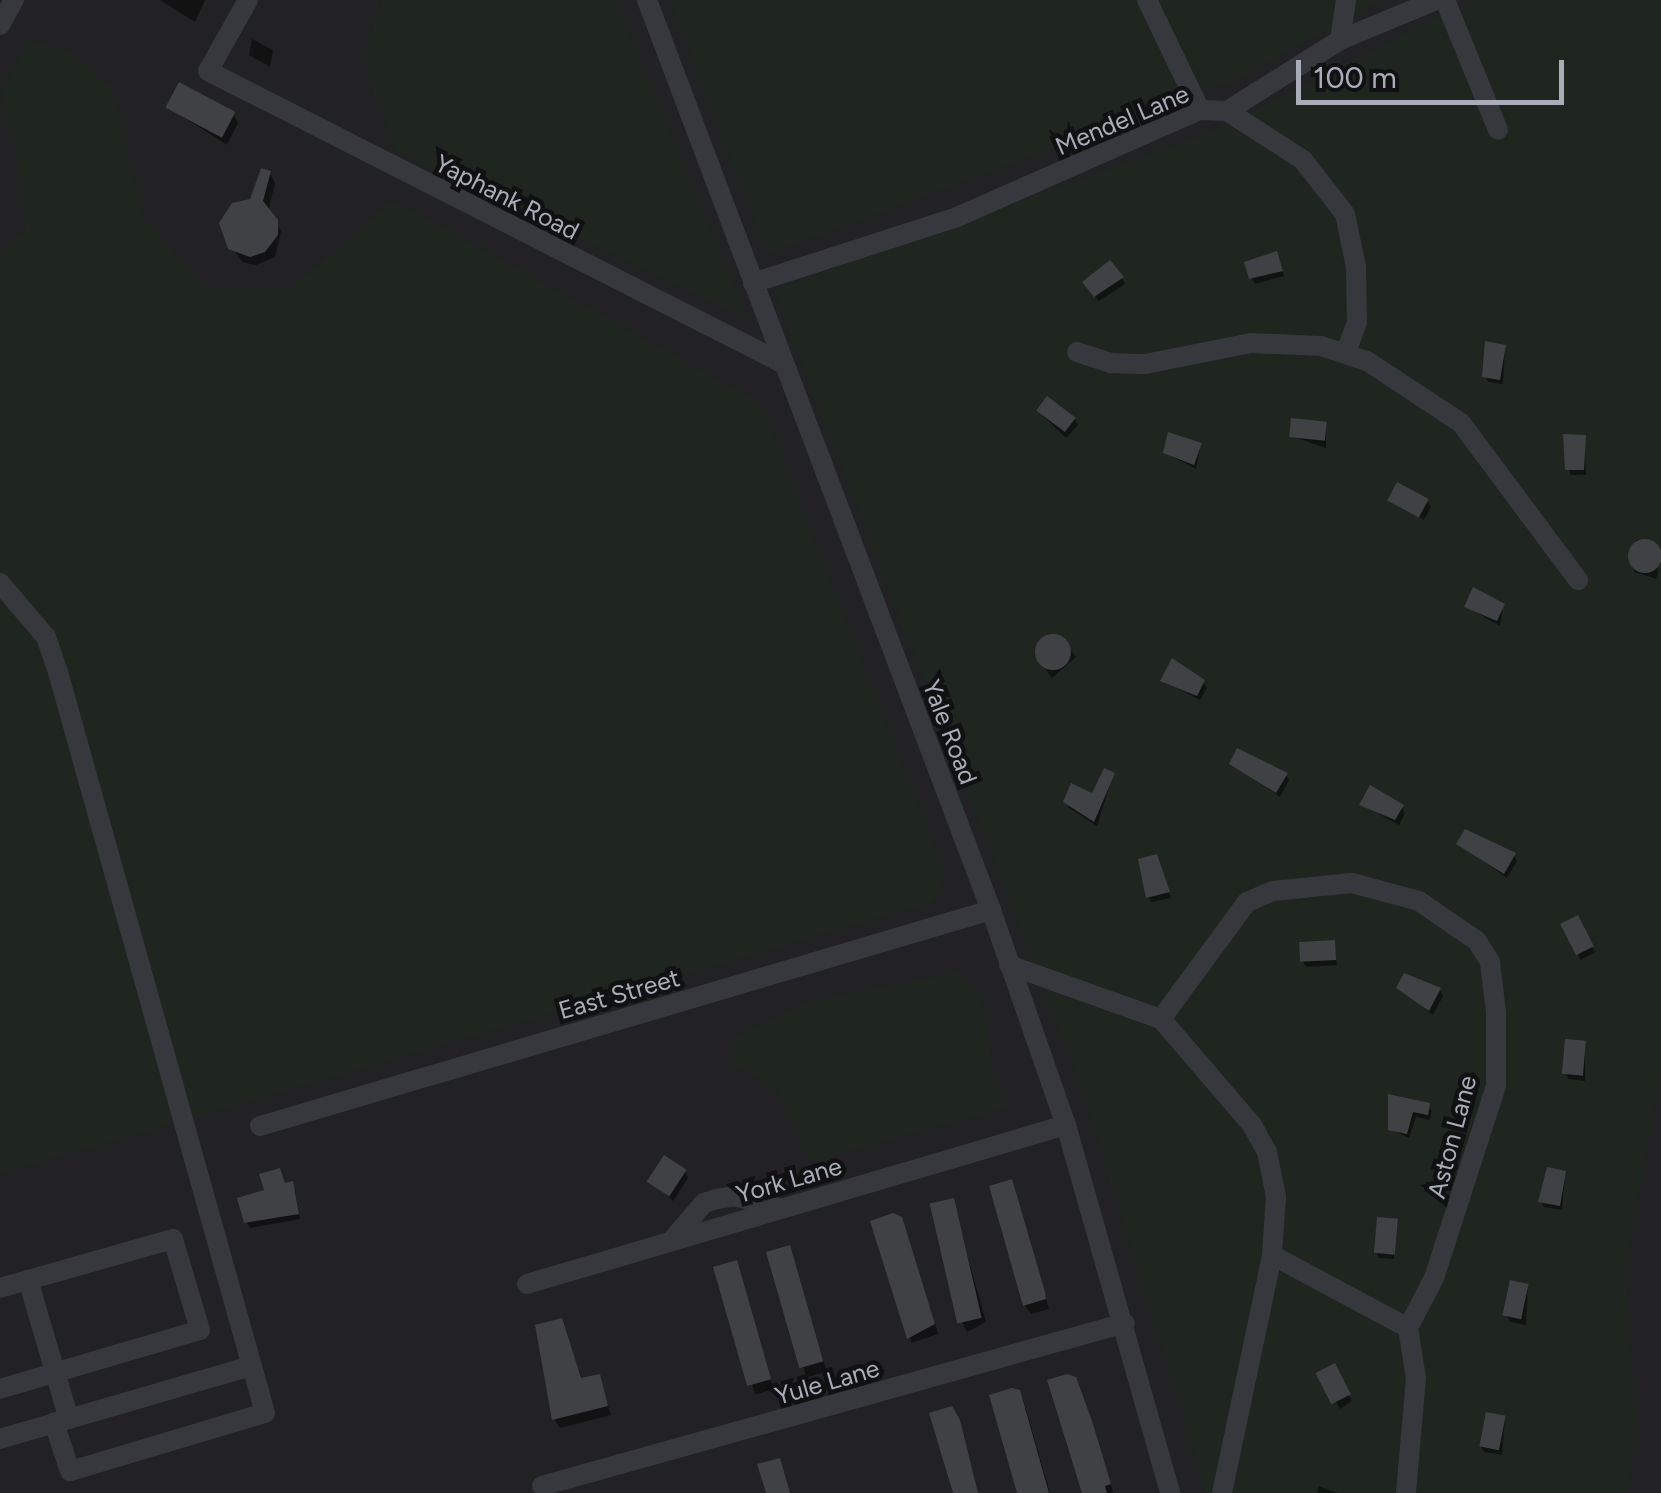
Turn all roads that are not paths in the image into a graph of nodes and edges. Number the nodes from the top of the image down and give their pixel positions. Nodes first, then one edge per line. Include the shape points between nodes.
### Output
1 (14, 0) edge
2 (248, 0) edge
3 (646, 0) edge
4 (1146, 0) edge
5 (1346, 0) edge
6 (1436, 0) edge
7 (1445, 0) edge
8 (0, 25) edge
9 (1340, 40) junction
10 (1200, 110) junction
11 (1227, 111) junction
12 (1498, 130) dead end
13 (754, 284) junction
14 (1077, 352) dead end
15 (1346, 352) junction
16 (784, 364) junction
17 (1578, 580) dead end
18 (0, 583) edge
19 (991, 910) junction
20 (1009, 965) junction
21 (1160, 1019) junction
22 (260, 1126) dead end
23 (1066, 1126) junction
24 (1272, 1255) junction
25 (28, 1280) junction
26 (527, 1284) dead end
27 (0, 1288) edge
28 (1125, 1323) junction
29 (1408, 1328) junction
30 (251, 1366) junction
31 (56, 1372) junction
32 (0, 1388) edge
33 (62, 1421) junction
34 (0, 1439) edge
35 (542, 1486) dead end
36 (1170, 1493) edge
37 (1222, 1493) edge
38 (1406, 1493) edge

1 - 8 street
2 - 16 street, Yaphank Road via 208,71
3 - 13 street, Yale Road
4 - 10 street
5 - 9 street
6 - 9 street
7 - 12 street
9 - 11 street
10 - 11 street, Mendel Lane
10 - 13 street, Mendel Lane via 957,217
11 - 15 street, Mendel Lane via 1303,160 1345,214 1356,266 1357,322
13 - 16 street, Yale Road
14 - 15 street via 1111,364 1145,364 1252,343
15 - 17 street via 1461,423
16 - 19 street, Yale Road
18 - 30 street via 46,637 58,672
19 - 20 street, Yale Road
19 - 22 street, East Street
20 - 21 street
20 - 23 street, Yale Road
21 - 24 street via 1252,1125 1267,1152 1276,1197
21 - 29 street, Aston Lane via 1247,902 1274,891 1352,884 1389,892 1419,900 1477,940 1490,962 1496,1086 1440,1261
23 - 26 street, York Lane
23 - 28 street, Yale Road
24 - 29 street
24 - 37 street
25 - 27 street
25 - 31 street
25 - 31 street via 172,1239 200,1330
28 - 35 street, Yule Lane
28 - 36 street, Yale Road
29 - 38 street via 1416,1378
30 - 33 street
30 - 33 street via 265,1413 70,1471
31 - 32 street
31 - 33 street
33 - 34 street

